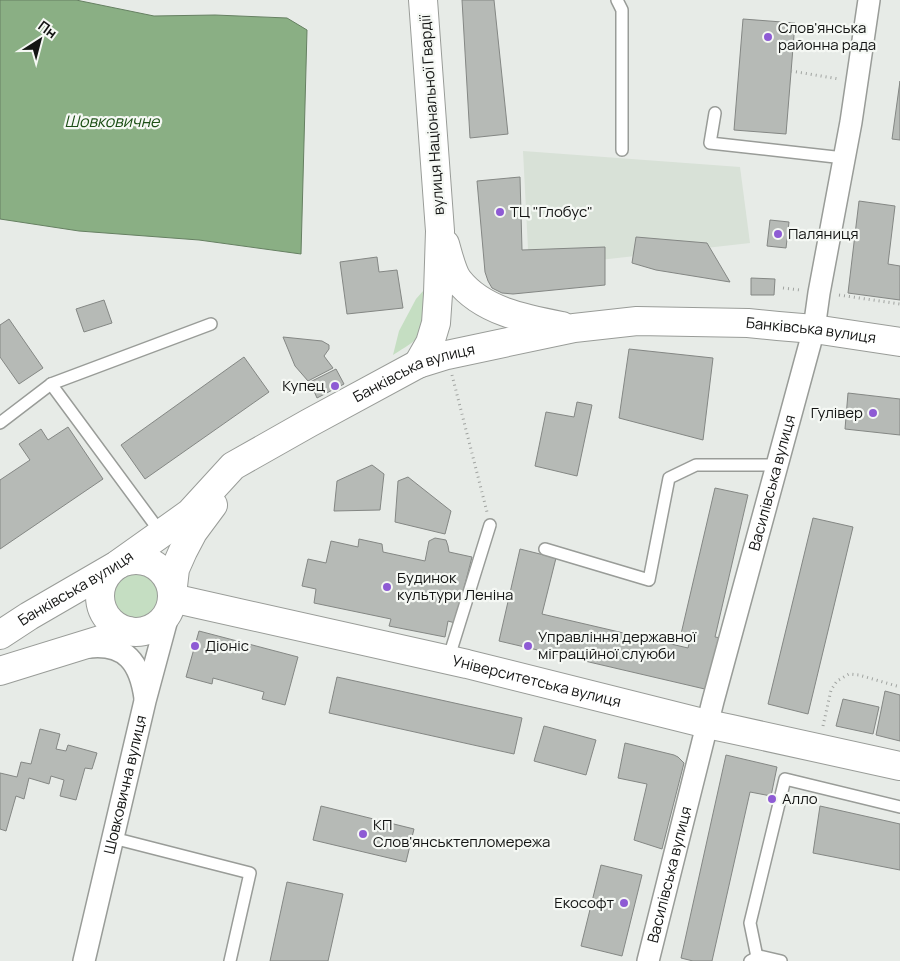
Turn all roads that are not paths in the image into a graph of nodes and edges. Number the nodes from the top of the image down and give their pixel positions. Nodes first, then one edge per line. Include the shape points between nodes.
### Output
1 (423, 0) edge
2 (617, 0) edge
3 (869, 0) edge
4 (715, 113) dead end
5 (622, 150) dead end
6 (844, 158) junction
7 (440, 231) junction
8 (211, 324) dead end
9 (574, 328) junction
10 (814, 329) junction
11 (900, 342) edge
12 (418, 364) junction
13 (51, 384) junction
14 (0, 423) edge
15 (233, 466) junction
16 (776, 466) junction
17 (490, 525) road end
18 (161, 533) junction
19 (545, 549) dead end
20 (117, 565) junction
21 (171, 600) junction
22 (117, 628) junction
23 (0, 635) edge
24 (75, 648) junction
25 (130, 660) junction
26 (448, 660) junction
27 (0, 670) edge
28 (145, 700) junction
29 (707, 724) junction
30 (900, 766) edge
31 (900, 807) edge
32 (113, 838) junction
33 (754, 959) edge
34 (652, 960) edge
35 (84, 961) edge
36 (230, 961) edge
37 (781, 961) edge

1 - 7 street, вулиця Національної Гвардії
2 - 5 lane via 622,10
3 - 6 street, Василівська вулиця
4 - 6 lane via 710,143
6 - 10 street, Василівська вулиця
7 - 9 street via 457,279 473,295 497,309 523,318
7 - 12 street via 436,323 430,344
8 - 13 lane
9 - 10 street, Банківська вулиця via 637,321 748,323
9 - 12 street, Банківська вулиця
10 - 11 street, Банківська вулиця
10 - 16 street, Василівська вулиця
12 - 15 street, Банківська вулиця
13 - 14 lane
13 - 18 lane
15 - 18 street, Банківська вулиця via 190,513
15 - 21 street, Шовковична вулиця via 211,509 183,551 175,569
16 - 19 lane via 696,465 669,478 649,580
16 - 29 street, Василівська вулиця
17 - 26 lane
18 - 20 street, Банківська вулиця
20 - 21 street via 140,560 156,566 169,581
20 - 22 street via 105,576 100,591 101,606
20 - 23 street, Банківська вулиця
21 - 22 street via 164,618 154,627 140,632
21 - 26 street, Університетська вулиця
21 - 28 street, Шовковична вулиця
22 - 24 street
22 - 25 street
24 - 25 street via 109,647 122,652
24 - 27 street
25 - 28 street via 140,677
26 - 29 street, Університетська вулиця
28 - 32 street, Шовковична вулиця
29 - 30 street, Університетська вулиця
29 - 34 street, Василівська вулиця
31 - 33 lane via 785,779 750,923
32 - 35 street, Шовковична вулиця
32 - 36 lane via 250,873
33 - 37 lane via 759,956

